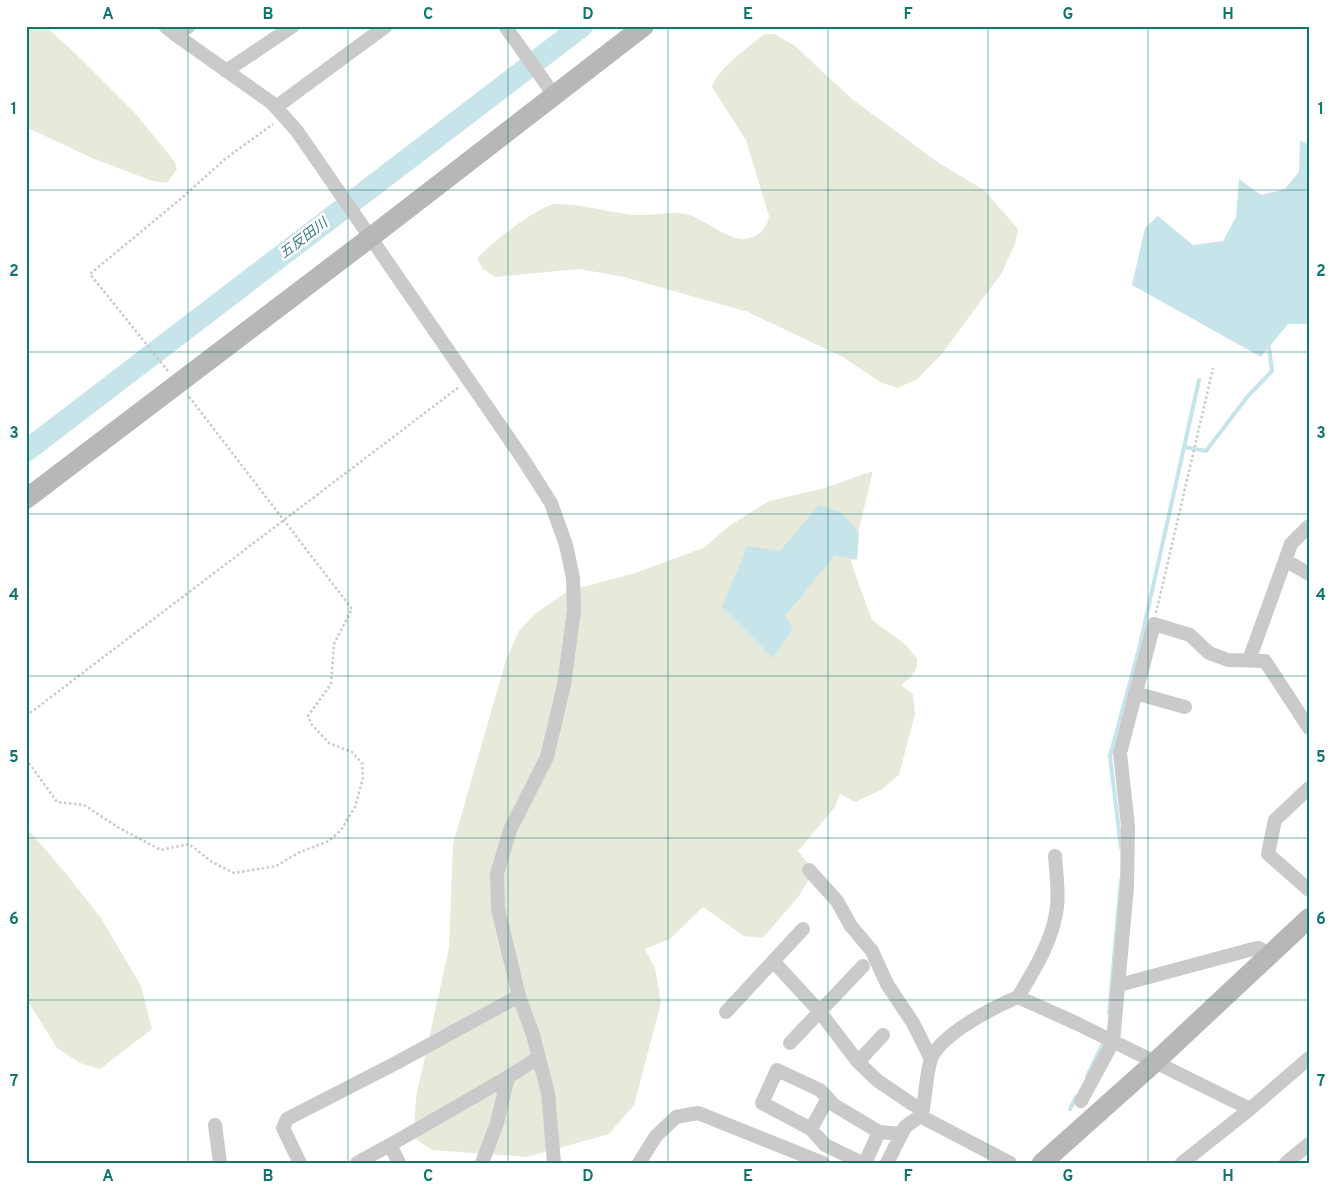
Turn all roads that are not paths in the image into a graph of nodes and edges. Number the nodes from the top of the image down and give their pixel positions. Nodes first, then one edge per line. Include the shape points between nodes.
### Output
1 (190, 26) edge
2 (293, 26) edge
3 (505, 26) edge
4 (644, 26) edge
5 (377, 29) edge
6 (170, 31) edge
7 (226, 71) junction
8 (554, 95) junction
9 (280, 112) junction
10 (371, 237) junction
11 (26, 499) edge
12 (1309, 526) edge
13 (1285, 560) junction
14 (1309, 574) edge
15 (1249, 660) junction
16 (1136, 694) junction
17 (1185, 707) dead end
18 (1309, 728) edge
19 (1309, 788) edge
20 (1056, 856) dead end
21 (809, 870) dead end
22 (1309, 890) edge
23 (1309, 918) edge
24 (803, 929) dead end
25 (1269, 956) junction
26 (773, 961) junction
27 (863, 966) dead end
28 (1119, 985) junction
29 (519, 996) junction
30 (1018, 997) junction
31 (726, 1012) dead end
32 (820, 1012) junction
33 (884, 1034) dead end
34 (1107, 1039) junction
35 (790, 1043) dead end
36 (538, 1058) junction
37 (1309, 1058) edge
38 (931, 1059) junction
39 (858, 1062) junction
40 (1154, 1063) junction
41 (508, 1076) junction
42 (828, 1098) junction
43 (1081, 1102) dead end
44 (1250, 1109) junction
45 (922, 1113) junction
46 (215, 1125) dead end
47 (811, 1129) junction
48 (879, 1132) junction
49 (902, 1134) junction
50 (1309, 1144) edge
51 (390, 1145) junction
52 (220, 1163) edge
53 (300, 1163) edge
54 (358, 1163) edge
55 (399, 1163) edge
56 (482, 1163) edge
57 (554, 1163) edge
58 (638, 1163) edge
59 (823, 1163) edge
60 (864, 1163) edge
61 (887, 1163) edge
62 (1010, 1163) edge
63 (1042, 1163) edge
64 (1182, 1163) edge
65 (1286, 1163) edge

1 - 6 street
2 - 7 street
3 - 8 street
4 - 8 street
5 - 9 street
6 - 7 street
7 - 9 street
8 - 10 street
9 - 10 street
10 - 11 street
10 - 29 street via 551,503 566,545 573,578 574,611 564,685 547,757 510,830 497,874 498,909
12 - 13 street via 1291,544
13 - 14 street
13 - 15 street
15 - 16 street via 1228,660 1209,653 1190,635 1154,624
15 - 18 street via 1265,661
16 - 17 street
16 - 28 street via 1120,753 1128,826
19 - 22 street via 1276,820 1268,854
20 - 30 street via 1057,907 1051,932 1040,962
21 - 38 street via 872,951 887,984 913,1023
23 - 25 street
24 - 26 street
25 - 28 street via 1259,948 1253,949
25 - 40 street
26 - 31 street
26 - 32 street
27 - 32 street
28 - 34 street
29 - 36 street
29 - 53 street via 286,1119 283,1128
30 - 34 street
30 - 38 street via 980,1016 944,1041
32 - 35 street
32 - 39 street
33 - 39 street
34 - 40 street
34 - 43 street
36 - 41 street
36 - 57 street via 548,1093
37 - 44 street
38 - 45 street
39 - 45 street
40 - 44 street
40 - 63 street
41 - 51 street
41 - 56 street via 497,1123
42 - 47 street
42 - 47 street via 820,1090 777,1070 762,1103
42 - 48 street
44 - 64 street
45 - 49 street
45 - 62 street
46 - 52 street
47 - 60 street via 825,1145
48 - 49 street
48 - 60 street
49 - 61 street
50 - 65 street
51 - 54 street
51 - 55 street
58 - 59 street via 656,1136 676,1117 698,1113

